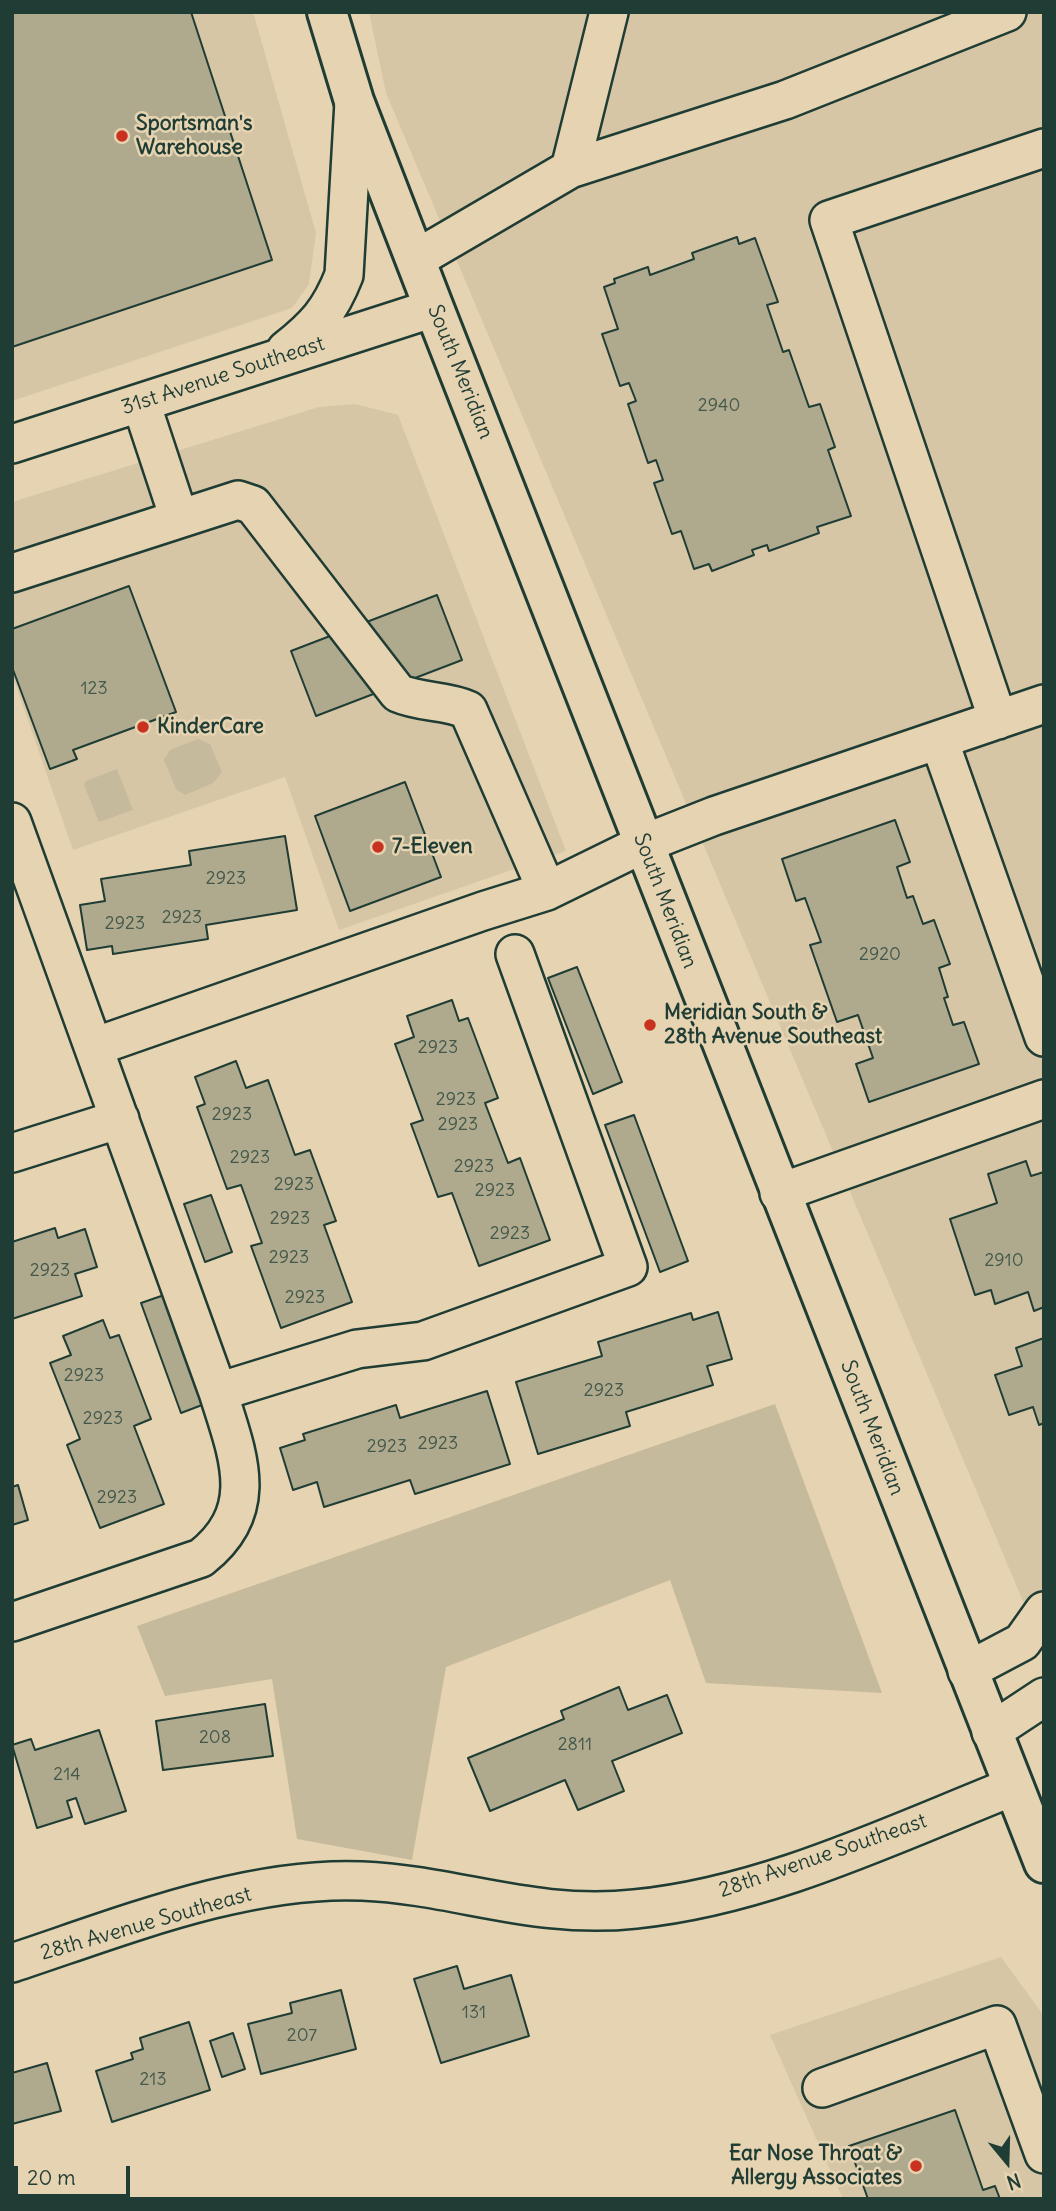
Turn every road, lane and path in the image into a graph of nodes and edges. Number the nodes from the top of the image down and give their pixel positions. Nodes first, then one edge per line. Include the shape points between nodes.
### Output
1 (327, 12) edge
2 (610, 12) edge
3 (1007, 12) edge
4 (354, 101) junction
5 (1044, 148) edge
6 (570, 169) junction
7 (416, 259) junction
8 (434, 308) junction
9 (273, 360) junction
10 (141, 403) junction
11 (12, 444) edge
12 (179, 518) junction
13 (12, 573) edge
14 (1044, 704) edge
15 (998, 720) junction
16 (940, 740) junction
17 (12, 822) edge
18 (643, 844) junction
19 (547, 891) junction
20 (516, 954) dead end
21 (1044, 1037) edge
22 (94, 1047) junction
23 (1044, 1099) edge
24 (120, 1119) junction
25 (12, 1153) edge
26 (779, 1193) junction
27 (218, 1392) junction
28 (1044, 1611) edge
29 (12, 1622) edge
30 (967, 1671) junction
31 (1044, 1697) edge
32 (991, 1732) junction
33 (1012, 1787) junction
34 (1044, 1863) edge
35 (12, 1963) edge
36 (822, 2088) dead end
37 (1044, 2154) edge

1 - 4 main road, South Meridian
2 - 6 street
3 - 6 street via 785,100
4 - 7 main road, South Meridian
4 - 9 street via 344,275 320,321
5 - 15 street via 829,220
6 - 7 street
7 - 8 main road, South Meridian
8 - 9 street, 31st Avenue Southeast
8 - 18 main road, South Meridian
9 - 10 street, 31st Avenue Southeast
10 - 11 street, 31st Avenue Southeast
10 - 12 street
12 - 13 street
12 - 19 street via 237,500 253,505 398,693 468,710
14 - 15 street
15 - 16 street
16 - 18 street
16 - 21 street
17 - 22 street
18 - 19 street
18 - 26 main road, South Meridian
19 - 22 street
20 - 27 street via 628,1267 423,1341 357,1349
22 - 24 street
23 - 26 street
24 - 25 street
24 - 27 street
26 - 30 main road, South Meridian
27 - 29 street via 240,1471 234,1521 221,1542 182,1566
28 - 30 street via 1023,1642
30 - 32 main road, South Meridian
31 - 32 street
32 - 33 main road, South Meridian
33 - 34 main road, South Meridian
33 - 35 street, 28th Avenue Southeast via 777,1876 638,1909 543,1910 398,1884 330,1881 190,1907
36 - 37 street via 997,2025

